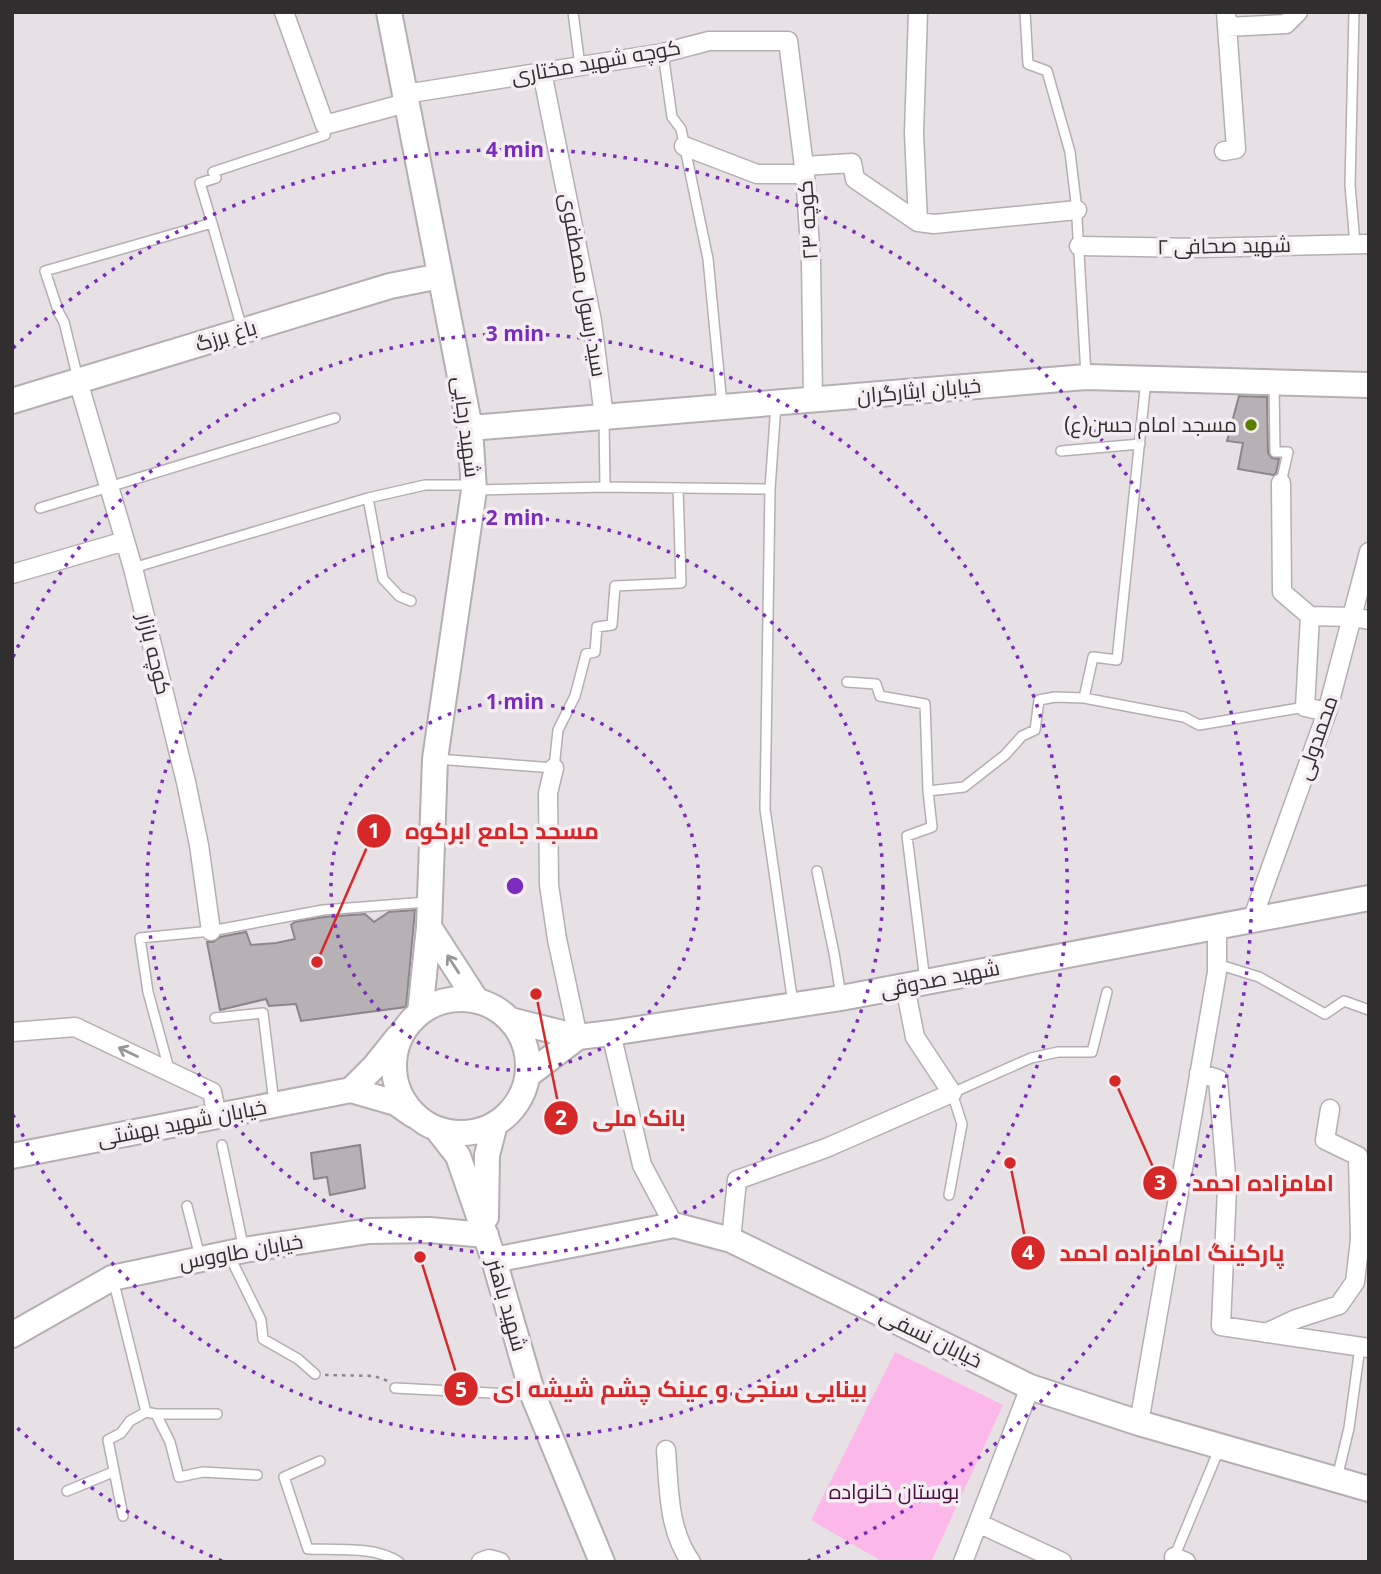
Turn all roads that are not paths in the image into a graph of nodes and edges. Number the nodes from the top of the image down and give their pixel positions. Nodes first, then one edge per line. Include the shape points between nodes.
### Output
1 (284, 12) edge
2 (389, 12) edge
3 (573, 12) edge
4 (918, 12) edge
5 (1025, 12) edge
6 (1298, 12) edge
7 (1354, 12) edge
8 (1227, 20) edge
9 (788, 41) joint
10 (663, 52) junction
11 (580, 66) junction
12 (542, 72) junction
13 (405, 98) junction
14 (325, 125) junction
15 (684, 146) junction
16 (1224, 151) dead end
17 (804, 170) junction
18 (1077, 210) junction
19 (918, 222) junction
20 (212, 223) junction
21 (1362, 244) edge
22 (1079, 246) junction
23 (440, 276) junction
24 (243, 331) junction
25 (1086, 377) junction
26 (1146, 377) junction
27 (78, 381) junction
28 (1274, 382) junction
29 (1369, 385) edge
30 (813, 399) junction
31 (12, 401) edge
32 (776, 402) junction
33 (722, 407) junction
34 (604, 416) junction
35 (335, 418) dead end
36 (470, 428) junction
37 (1140, 444) junction
38 (1061, 451) dead end
39 (1281, 483) joint
40 (109, 487) junction
41 (605, 487) junction
42 (474, 488) junction
43 (678, 488) junction
44 (770, 489) junction
45 (368, 498) junction
46 (40, 508) dead end
47 (125, 541) junction
48 (1369, 552) edge
49 (133, 568) junction
50 (12, 574) edge
51 (411, 601) dead end
52 (1310, 616) junction
53 (1361, 619) edge
54 (847, 682) dead end
55 (1084, 698) junction
56 (1305, 707) junction
57 (1327, 712) junction
58 (435, 759) junction
59 (554, 768) junction
60 (928, 792) junction
61 (817, 871) dead end
62 (1369, 898) edge
63 (428, 902) junction
64 (1252, 920) junction
65 (429, 927) junction
66 (1217, 927) junction
67 (211, 931) junction
68 (1217, 964) junction
69 (915, 984) junction
70 (1107, 992) dead end
71 (841, 998) junction
72 (477, 1001) junction
73 (793, 1005) junction
74 (1369, 1010) edge
75 (215, 1018) dead end
76 (510, 1020) junction
77 (412, 1021) junction
78 (12, 1032) edge
79 (611, 1033) junction
80 (578, 1037) junction
81 (170, 1072) junction
82 (1199, 1073) junction
83 (528, 1075) junction
84 (351, 1090) junction
85 (952, 1093) junction
86 (274, 1105) junction
87 (1330, 1109) dead end
88 (217, 1116) junction
89 (428, 1124) junction
90 (495, 1124) junction
91 (222, 1145) dead end
92 (12, 1156) edge
93 (949, 1195) dead end
94 (187, 1206) dead end
95 (674, 1225) junction
96 (486, 1235) junction
97 (731, 1240) junction
98 (236, 1251) junction
99 (201, 1259) junction
100 (494, 1260) junction
101 (112, 1278) junction
102 (1266, 1333) junction
103 (12, 1335) edge
104 (1364, 1348) edge
105 (315, 1374) road end
106 (1030, 1387) junction
107 (395, 1388) road end
108 (533, 1395) junction
109 (146, 1412) junction
110 (217, 1413) dead end
111 (156, 1414) junction
112 (1139, 1423) junction
113 (1220, 1446) junction
114 (666, 1451) dead end
115 (320, 1461) dead end
116 (113, 1472) junction
117 (257, 1475) dead end
118 (1336, 1480) junction
119 (1369, 1489) edge
120 (67, 1490) dead end
121 (123, 1516) dead end
122 (978, 1523) junction
123 (1178, 1560) edge
124 (399, 1562) edge
125 (481, 1562) edge
126 (500, 1562) edge
127 (603, 1562) edge
128 (691, 1562) edge
129 (963, 1562) edge
130 (1062, 1562) edge

1 - 14 street
2 - 13 street, شهید رجایی
3 - 11 lane
4 - 19 street via 914,133
5 - 18 lane via 1028,64 1048,71 1070,152
6 - 8 street via 1286,24
7 - 21 lane via 1350,185
8 - 16 street via 1236,149
9 - 10 street, کوچه شهید مختاری via 709,41
9 - 17 street, کوچه ۲۳
10 - 11 street, کوچه شهید مختاری
10 - 15 lane via 672,117 681,129
11 - 12 street, کوچه شهید مختاری
12 - 13 street, کوچه شهید مختاری
12 - 34 street, سید رسول مصطفوی via 592,321
13 - 14 street, کوچه شهید مختاری
13 - 23 street, شهید رجایی
14 - 20 lane via 326,135 213,172 216,178 200,183
15 - 17 street via 757,174
15 - 33 lane via 708,259
17 - 19 street via 852,163 855,179
17 - 30 street, کوچه ۲۳
18 - 19 street
18 - 22 lane
20 - 24 lane
20 - 27 lane via 45,271 64,322
21 - 22 street, شهید صحافی ۲
22 - 25 lane
23 - 24 street, باغ برزگ via 390,286
23 - 36 street, شهید رجایی
24 - 27 street, باغ برزگ
25 - 26 street, خیابان ایثارگران
25 - 30 street, خیابان ایثارگران
26 - 28 street, خیابان ایثارگران
26 - 37 lane
27 - 31 street, باغ برزگ
27 - 40 street, کوچه بازار
28 - 29 street, خیابان ایثارگران
28 - 39 lane via 1275,452 1288,452
30 - 32 street, خیابان ایثارگران
32 - 33 street, خیابان ایثارگران
32 - 44 lane
33 - 34 street, خیابان ایثارگران
34 - 36 street, خیابان ایثارگران
34 - 41 lane
35 - 40 lane
36 - 42 street, شهید رجایی
37 - 38 lane
37 - 55 lane via 1117,660 1093,657
39 - 52 street via 1282,592
40 - 46 lane
40 - 47 street, کوچه بازار
41 - 42 lane
41 - 43 lane
42 - 45 lane via 425,485
42 - 58 street, شهید رجایی
43 - 44 lane
43 - 59 lane via 681,583 615,586 612,625 597,627 595,652 586,654 575,696 558,730
44 - 73 lane via 765,809
45 - 49 lane
45 - 51 lane via 383,579 398,596
47 - 49 street, کوچه بازار
47 - 50 street
48 - 53 street, محمدولی
49 - 67 street, کوچه بازار via 191,807
52 - 53 street
52 - 56 street
53 - 57 street, محمدولی
54 - 60 lane via 876,684 880,696 925,704
55 - 56 lane via 1184,717 1199,725
55 - 60 lane via 1039,700 1035,730 1022,736 1005,755 964,787
56 - 57 street
57 - 64 street, محمدولی
58 - 59 lane
58 - 63 street, شهید رجایی
59 - 80 street via 548,793 549,885
60 - 69 lane via 932,827 907,836
61 - 71 lane
62 - 64 street, شهید صدوقی
63 - 65 street, شهید رجایی
63 - 67 lane via 323,910
64 - 66 street, شهید صدوقی
72 -> 65 street
65 - 77 street, شهید رجایی
66 - 68 street
66 - 69 street, شهید صدوقی
67 - 81 lane via 140,938 148,992
68 - 74 lane via 1259,977 1325,1014 1344,1001
68 - 82 street
69 - 71 street, شهید صدوقی
69 - 85 street via 915,1037
70 - 85 lane via 1092,1052 1031,1058
71 - 73 street, شهید صدوقی
72 - 76 street
72 - 77 street via 437,1003
73 - 79 street, شهید صدوقی
75 - 86 lane via 263,1013
76 - 80 street, شهید صدوقی
76 - 83 street via 524,1045
77 - 84 street
77 - 89 street via 396,1047 396,1087 405,1105
81 -> 78 street via 75,1027
79 - 80 street, شهید صدوقی
79 - 95 street via 642,1165
80 - 83 street
81 - 88 street via 212,1092
82 - 102 street via 1218,1079 1227,1187 1221,1326
82 - 112 street
83 - 90 street via 511,1111
84 - 86 street, خیابان شهید بهشتی
84 - 89 street via 396,1103
85 - 93 lane via 962,1124
85 - 97 street via 826,1148 737,1180
86 - 88 street, خیابان شهید بهشتی
87 - 102 street via 1325,1140 1358,1156 1360,1240 1355,1282 1339,1305
88 - 92 street, خیابان شهید بهشتی
89 - 90 street via 457,1133
89 - 96 street, شهید باهنر via 458,1156
90 - 96 street via 487,1155
91 - 98 lane
94 - 99 lane
95 - 97 street, خیابان نسفی
95 - 100 street, خیابان نسفی
96 - 98 street, خیابان طاووس via 369,1231
96 - 100 street, شهید باهنر
97 - 106 street, خیابان نسفی
98 - 99 street, خیابان طاووس
98 - 105 lane via 261,1320 263,1339
99 - 101 street, خیابان طاووس
100 - 108 street, شهید باهنر
101 - 103 street, خیابان طاووس
101 - 109 lane
102 - 104 street
104 - 118 lane
106 - 112 street, خیابان نسفی
106 - 122 street
107 - 108 lane
108 - 127 street, شهید باهنر
109 - 111 lane
109 - 116 lane via 108,1440
110 - 111 lane
111 - 117 lane via 170,1442 179,1477 204,1472
112 - 113 street, خیابان نسفی
113 - 118 street, خیابان نسفی
113 - 123 lane
114 - 128 street via 679,1546
115 - 124 lane via 284,1477 308,1549 365,1551
116 - 120 lane
116 - 121 lane
118 - 119 street, خیابان نسفی
122 - 129 street
122 - 130 street
125 - 126 street

